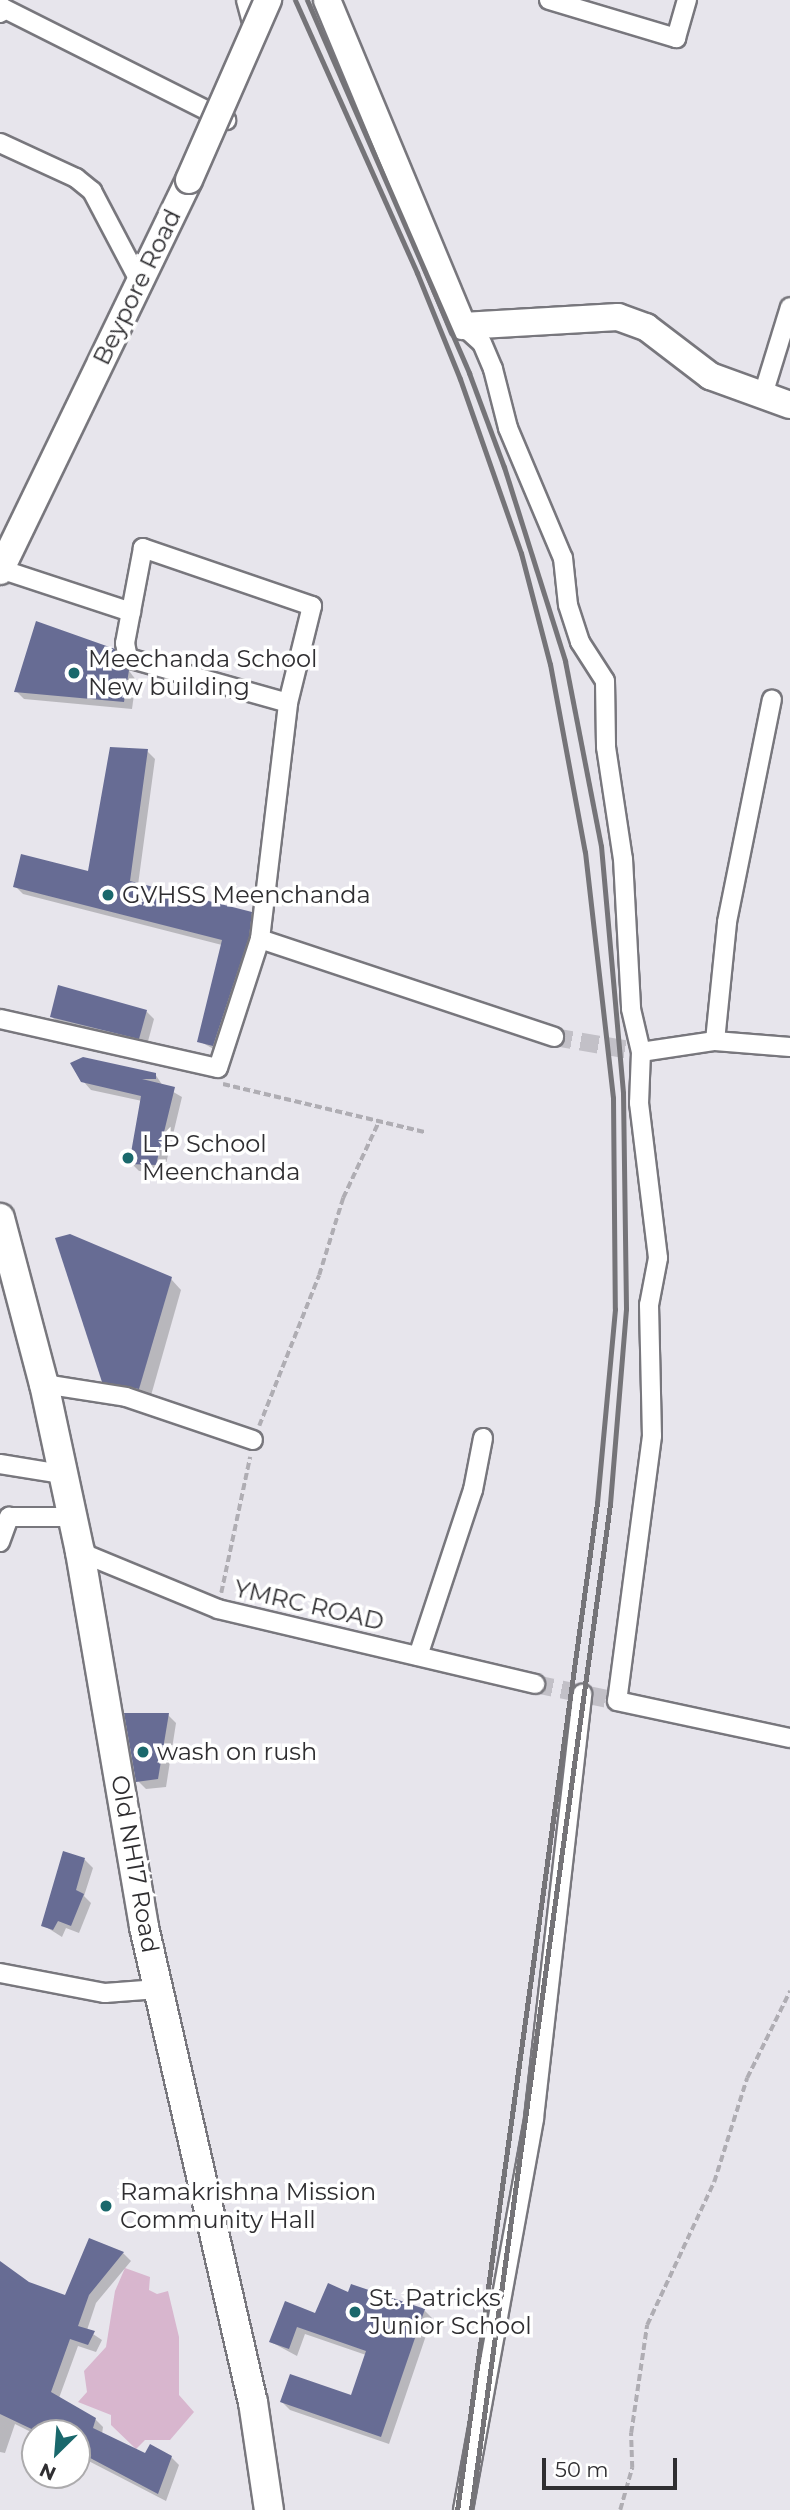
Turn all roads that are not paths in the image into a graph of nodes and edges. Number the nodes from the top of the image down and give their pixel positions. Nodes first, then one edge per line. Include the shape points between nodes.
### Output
1 (246, 0) edge
2 (268, 0) edge
3 (327, 0) edge
4 (549, 0) edge
5 (687, 0) edge
6 (0, 13) edge
7 (0, 143) edge
8 (140, 282) junction
9 (790, 307) edge
10 (463, 326) junction
11 (762, 398) junction
12 (790, 405) edge
13 (0, 570) edge
14 (131, 612) junction
15 (772, 699) dead end
16 (288, 703) junction
17 (260, 939) junction
18 (0, 1019) edge
19 (554, 1037) tunnel mouth
20 (715, 1041) junction
21 (790, 1047) edge
22 (640, 1052) junction
23 (0, 1217) edge
24 (44, 1384) junction
25 (483, 1438) dead end
26 (253, 1440) road end
27 (0, 1464) edge
28 (62, 1474) junction
29 (71, 1517) junction
30 (0, 1542) edge
31 (80, 1552) junction
32 (418, 1656) junction
33 (535, 1684) tunnel mouth
34 (582, 1694) dead end
35 (790, 1738) edge
36 (0, 1973) edge
37 (158, 1989) junction
38 (269, 2510) edge
39 (463, 2510) edge

1 - 6 street via 258,45 227,121 3,8
2 - 8 main road, Beypore Road, bridge
3 - 10 main road
4 - 5 street via 676,38
7 - 8 street via 76,178 92,191
8 - 13 main road, Beypore Road
9 - 11 street
10 - 11 main road via 618,317 646,327 710,376
10 - 22 street via 482,343 493,369 508,428 563,558 568,605 580,642 605,681 606,747 623,859 631,1009
11 - 12 main road
13 - 14 street
14 - 16 street via 125,643 128,658
14 - 16 street via 143,548 312,606
15 - 20 street via 727,922
16 - 17 street
17 - 18 street via 218,1068
17 - 19 street
20 - 21 street
20 - 22 street
22 - 35 street via 639,1103 658,1258 649,1306 652,1436 617,1701
23 - 24 main road, Old NH17 Road
24 - 26 street via 126,1397
24 - 28 main road, Old NH17 Road
25 - 32 street via 473,1490
27 - 28 street
28 - 29 main road, Old NH17 Road
29 - 30 street via 9,1517
29 - 31 main road, Old NH17 Road
31 - 32 street, YMRC ROAD via 218,1609
31 - 37 main road, Old NH17 Road via 133,1871
32 - 33 street, YMRC ROAD
34 - 39 street via 534,2118
36 - 37 street via 105,1993
37 - 38 main road, Old NH17 Road via 253,2402

